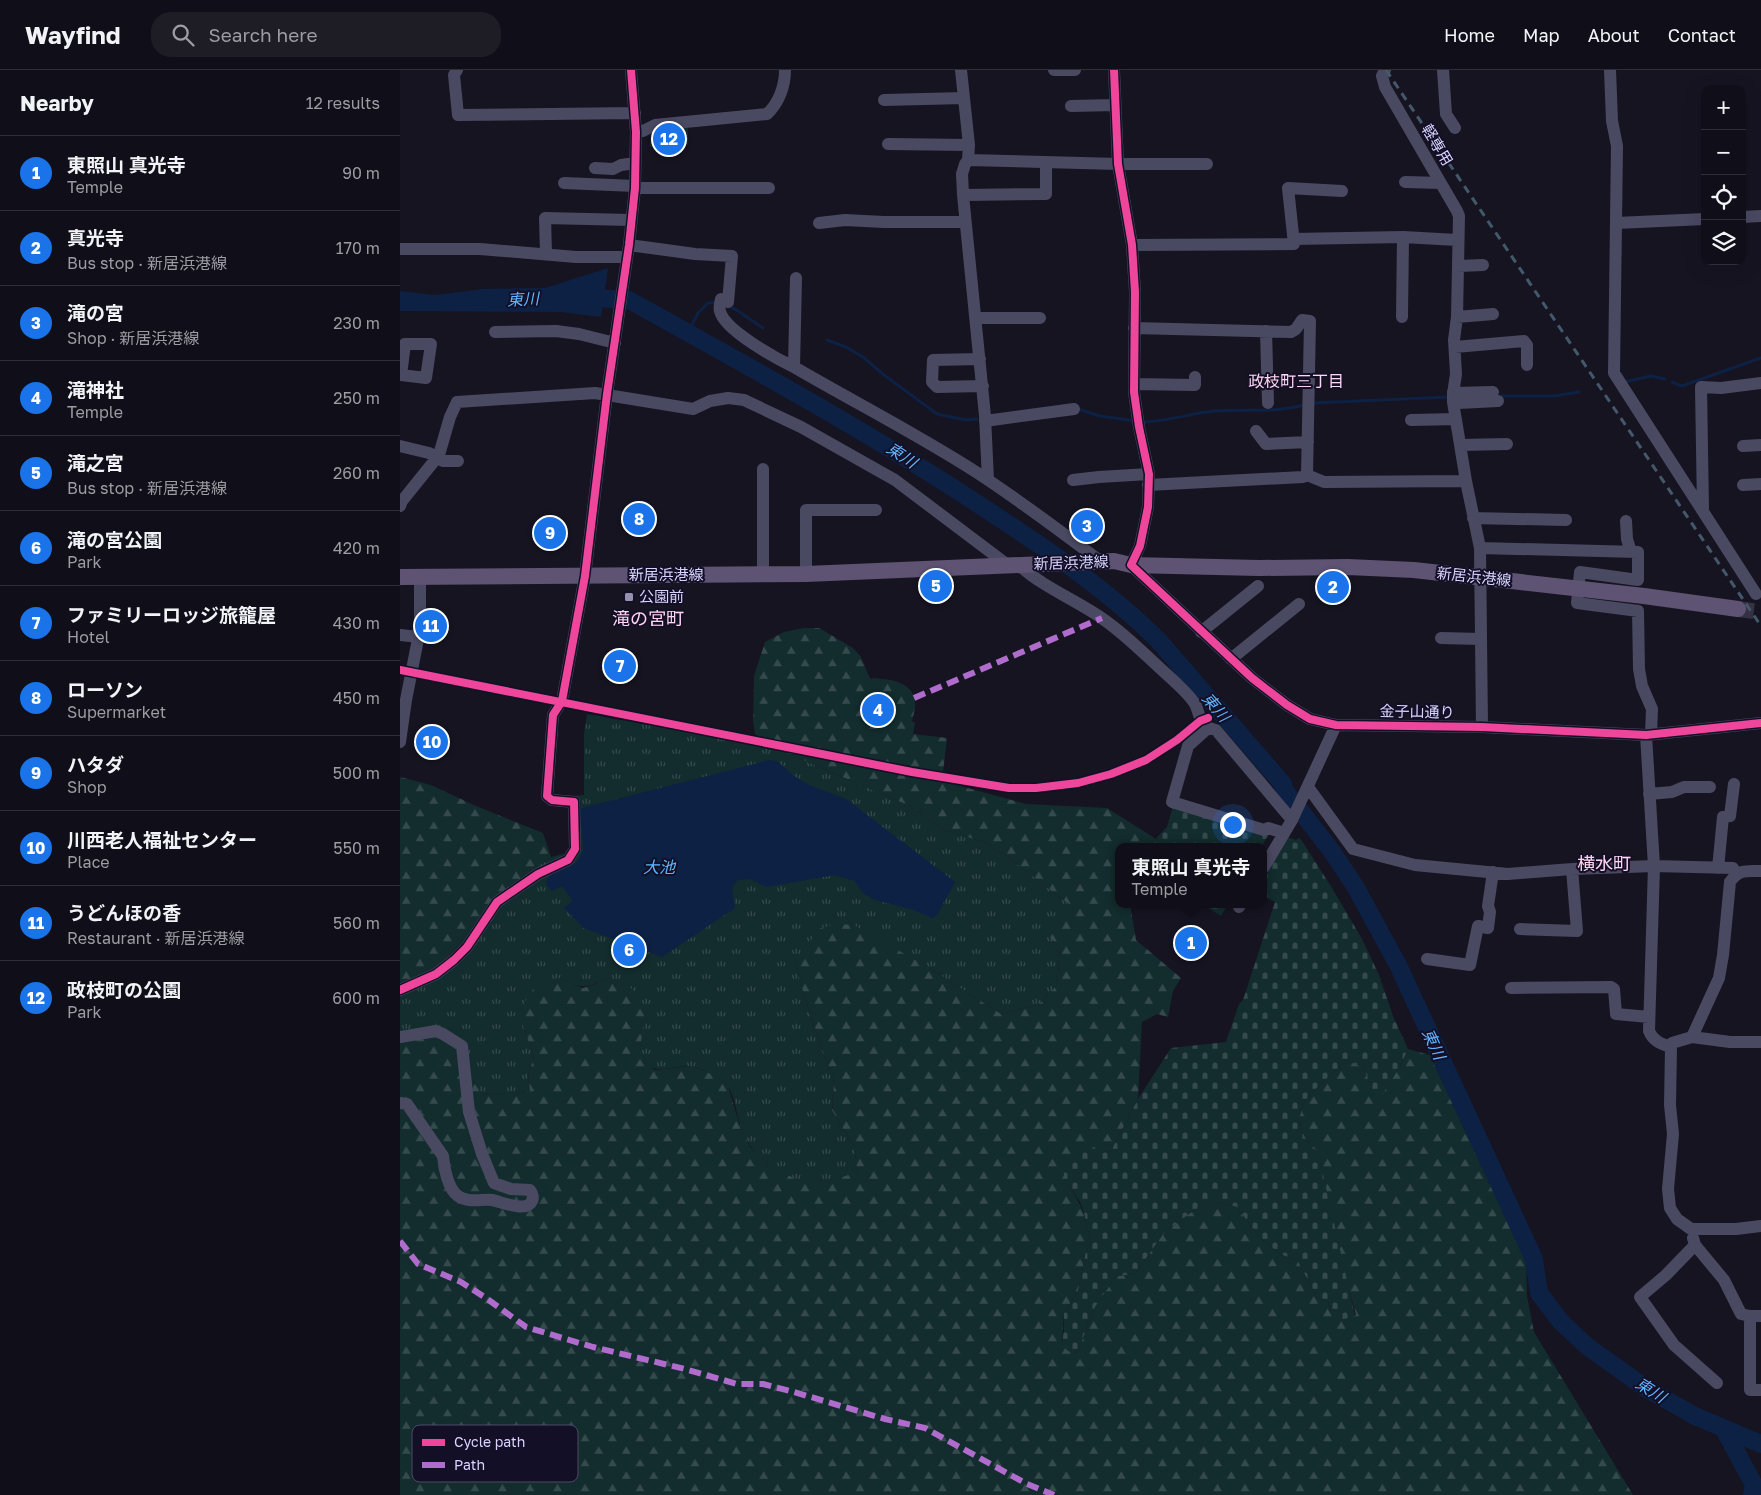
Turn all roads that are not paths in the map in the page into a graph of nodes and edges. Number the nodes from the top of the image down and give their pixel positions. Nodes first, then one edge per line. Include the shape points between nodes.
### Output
1 (457, 70) edge
2 (631, 70) edge
3 (786, 70) edge
4 (961, 70) edge
5 (1054, 70) edge
6 (1075, 70) edge
7 (1114, 70) edge
8 (1384, 70) edge
9 (1443, 70) edge
10 (1610, 70) edge
11 (964, 98) junction
12 (884, 100) dead end
13 (1115, 105) junction
14 (1071, 106) dead end
15 (635, 113) junction
16 (1455, 128) dead end
17 (636, 132) junction
18 (888, 144) dead end
19 (969, 145) junction
20 (968, 160) junction
21 (1047, 162) junction
22 (635, 163) junction
23 (1118, 164) junction
24 (1207, 164) dead end
25 (595, 167) dead end
26 (1404, 182) dead end
27 (564, 183) dead end
28 (1441, 183) junction
29 (635, 187) junction
30 (769, 188) dead end
31 (1342, 191) dead end
32 (963, 195) junction
33 (1761, 216) edge
34 (1746, 217) edge
35 (1701, 219) edge
36 (631, 220) junction
37 (966, 222) junction
38 (819, 223) dead end
39 (1616, 223) junction
40 (1403, 237) junction
41 (1293, 239) junction
42 (1458, 240) junction
43 (1132, 245) junction
44 (400, 250) edge
45 (546, 253) junction
46 (627, 255) junction
47 (1483, 265) dead end
48 (1458, 266) junction
49 (796, 278) dead end
50 (1493, 314) dead end
51 (1402, 317) dead end
52 (1457, 317) junction
53 (976, 318) junction
54 (1040, 318) dead end
55 (1134, 328) junction
56 (495, 332) dead end
57 (1266, 332) junction
58 (615, 343) junction
59 (1455, 347) junction
60 (980, 359) junction
61 (1527, 365) dead end
62 (794, 367) junction
63 (1195, 377) dead end
64 (1761, 383) edge
65 (1134, 384) junction
66 (983, 386) junction
67 (607, 394) junction
68 (1496, 396) dead end
69 (1453, 398) junction
70 (1268, 402) dead end
71 (1074, 409) dead end
72 (1456, 419) junction
73 (1411, 420) dead end
74 (985, 421) junction
75 (1256, 431) dead end
76 (1308, 442) junction
77 (1507, 444) dead end
78 (1761, 445) edge
79 (400, 446) edge
80 (1460, 446) junction
81 (1743, 446) dead end
82 (436, 458) junction
83 (458, 461) dead end
84 (763, 469) dead end
85 (1307, 475) junction
86 (1149, 479) junction
87 (988, 480) junction
88 (1073, 480) dead end
89 (1466, 481) junction
90 (1761, 484) edge
91 (1743, 485) dead end
92 (401, 503) edge
93 (1703, 509) junction
94 (876, 510) dead end
95 (1473, 518) junction
96 (1566, 520) dead end
97 (1626, 521) dead end
98 (1480, 548) junction
99 (1631, 552) junction
100 (1094, 561) junction
101 (1021, 565) junction
102 (1130, 565) junction
103 (806, 574) junction
104 (763, 575) junction
105 (585, 576) junction
106 (400, 577) edge
107 (420, 577) junction
108 (1481, 577) junction
109 (1258, 586) dead end
110 (1578, 589) junction
111 (1756, 594) dead end
112 (1299, 604) dead end
113 (1738, 609) tunnel mouth
114 (1201, 632) junction
115 (400, 635) edge
116 (419, 637) junction
117 (1441, 638) dead end
118 (1481, 639) junction
119 (1231, 659) junction
120 (1761, 723) edge
121 (1336, 725) junction
122 (1482, 727) junction
123 (1208, 728) junction
124 (401, 729) edge
125 (1649, 734) junction
126 (400, 742) edge
127 (1734, 784) dead end
128 (1710, 787) dead end
129 (1307, 789) junction
130 (1649, 794) junction
131 (1293, 819) junction
132 (1284, 834) junction
133 (1267, 862) edge
134 (1654, 866) junction
135 (1718, 868) junction
136 (1572, 869) junction
137 (1761, 871) edge
138 (1493, 872) junction
139 (1736, 873) junction
140 (1520, 929) dead end
141 (1427, 959) dead end
142 (1511, 988) dead end
143 (400, 990) edge
144 (1649, 1017) junction
145 (400, 1037) edge
146 (1692, 1037) junction
147 (1761, 1042) edge
148 (1671, 1047) junction
149 (400, 1103) edge
150 (1761, 1226) edge
151 (1691, 1228) junction
152 (1696, 1245) junction
153 (1755, 1316) edge
154 (1717, 1383) dead end
155 (1761, 1390) edge

1 - 15 street via 454,75 458,115
2 - 15 street
3 - 17 street via 782,91 767,114 655,125
4 - 11 street
5 - 6 street
7 - 13 street
8 - 28 street, 軽専用 via 1385,87
9 - 16 street via 1446,114
10 - 39 street via 1612,121 1617,146
11 - 12 street
11 - 19 street
13 - 14 street
13 - 23 street
15 - 17 street
17 - 22 street
18 - 19 street
19 - 20 street
20 - 21 street
20 - 32 street via 962,174
21 - 23 street
21 - 32 street via 1046,194
22 - 25 street via 614,169
22 - 29 street
23 - 24 street
23 - 43 street
26 - 28 street
27 - 29 street
28 - 42 street, 軽専用 via 1457,211
29 - 30 street
29 - 36 street
31 - 41 street via 1288,188
32 - 37 street
33 - 34 street
35 - 39 street
36 - 45 street via 545,218
36 - 46 street
37 - 38 street via 845,220
37 - 53 street
39 - 93 street via 1614,373
40 - 41 street
40 - 42 street
40 - 51 street
41 - 43 street via 1294,244
42 - 48 street, 軽専用
43 - 55 street
44 - 45 street via 480,248
45 - 46 street via 576,257
46 - 58 street
46 - 62 street via 732,256 728,302 720,305 726,321 741,336
47 - 48 street
48 - 52 street, 軽専用
49 - 62 street
50 - 52 street
52 - 59 street, 軽専用
53 - 54 street
53 - 60 street
55 - 57 street
55 - 65 street
56 - 58 street via 556,331
57 - 70 street
57 - 76 street via 1291,332 1302,320 1310,321
58 - 67 street
59 - 61 street via 1524,341
59 - 69 street, 軽専用
60 - 66 street
60 - 66 street via 927,360 932,382 937,387
62 - 87 street
63 - 65 street via 1195,385
64 - 93 street via 1701,387
65 - 86 street
66 - 74 street
67 - 82 street via 457,402
67 - 101 street via 693,410 710,401 744,400 801,427 895,480
67 - 105 street
68 - 69 street via 1458,403
69 - 72 street, 軽専用
71 - 74 street
72 - 73 street
72 - 80 street, 軽専用
74 - 87 street
75 - 76 street via 1266,444
76 - 85 street
77 - 80 street
78 - 81 street
79 - 82 street via 429,453
80 - 89 street, 軽専用
82 - 83 street
82 - 92 street
84 - 104 street
85 - 86 street
85 - 89 street via 1324,482
86 - 88 street via 1099,477
86 - 102 street via 1148,507 1140,546
87 - 100 street via 1038,514
89 - 95 street, 軽専用
90 - 91 street
93 - 111 street
94 - 103 street via 806,510
95 - 96 street
95 - 98 street, 軽専用
97 - 99 street
98 - 99 street
98 - 108 street, 軽専用
99 - 110 street via 1638,552 1638,580 1580,572
100 - 101 main road, 新居浜港線
100 - 102 main road, 新居浜港線
101 - 103 main road, 新居浜港線
101 - 123 street via 1032,577 1121,632 1175,682 1195,705 1200,721
102 - 108 main road, 新居浜港線 via 1348,567
102 - 114 street, 金子山通り
103 - 104 main road, 新居浜港線
104 - 105 main road, 新居浜港線
105 - 107 main road, 新居浜港線
105 - 143 street via 562,701 554,714 546,796 552,800 574,802 575,849 568,860 538,874 497,902 466,947 436,974
106 - 107 main road, 新居浜港線
107 - 116 street
108 - 110 main road, 新居浜港線
108 - 118 street, 軽専用
109 - 114 street
110 - 113 main road, 新居浜港線
110 - 125 street via 1577,603 1638,611 1639,669 1652,709
112 - 119 street
114 - 119 street, 金子山通り
115 - 116 street
116 - 124 street
117 - 118 street
118 - 122 street, 軽専用
119 - 121 street, 金子山通り via 1287,705 1310,719
120 - 125 street, 金子山通り
121 - 122 street, 金子山通り
121 - 129 street
122 - 125 street, 金子山通り
123 - 131 street via 1216,730
123 - 132 street via 1188,746 1172,802
124 - 126 street
125 - 130 street
127 - 135 street via 1730,816 1723,817
128 - 130 street via 1684,786 1672,792
129 - 131 street
129 - 138 street via 1352,849 1415,865
130 - 134 street
131 - 132 street
132 - 133 street
134 - 135 street
134 - 136 street
134 - 144 street
135 - 139 street via 1733,868
136 - 138 street via 1518,874
136 - 140 street via 1577,931
137 - 139 street
138 - 141 street via 1488,928 1478,926 1470,965
139 - 146 street via 1730,882 1724,955 1718,978
142 - 144 street via 1611,987 1614,989 1616,1014
144 - 148 street via 1652,1038
145 - 149 street via 436,1031 462,1046 469,1112 494,1183 511,1189 530,1190 532,1202 522,1206 492,1200 466,1200 457,1195 449,1181 443,1156 407,1104
146 - 147 street
146 - 148 street via 1672,1043
148 - 151 street via 1673,1134 1668,1189 1670,1208 1677,1219
150 - 151 street
151 - 152 street
152 - 153 street via 1724,1280 1741,1314
152 - 154 street via 1640,1297 1674,1345
153 - 155 street via 1750,1390

